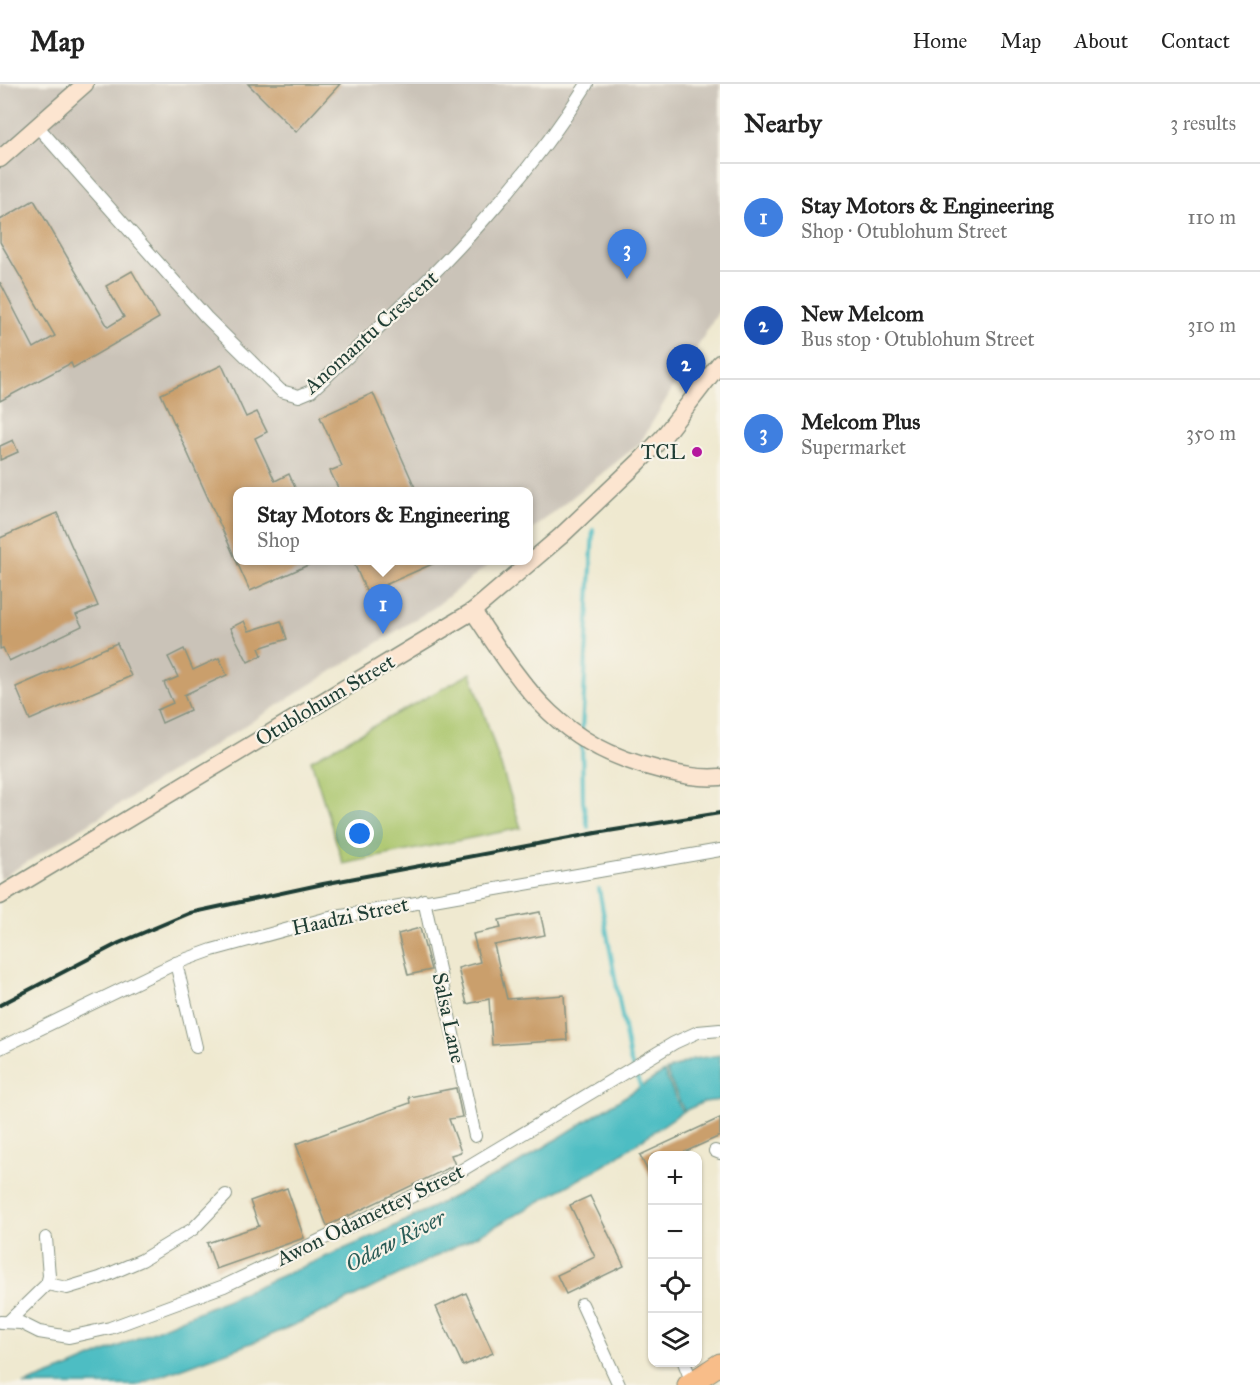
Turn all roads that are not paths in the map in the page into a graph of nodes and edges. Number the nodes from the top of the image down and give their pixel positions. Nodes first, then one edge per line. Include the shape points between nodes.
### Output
1 (85, 84) edge
2 (587, 84) edge
3 (38, 127) junction
4 (0, 159) edge
5 (720, 363) edge
6 (533, 560) edge
7 (527, 565) edge
8 (473, 611) junction
9 (720, 777) edge
10 (720, 850) edge
11 (0, 896) edge
12 (424, 900) junction
13 (176, 963) junction
14 (720, 1030) edge
15 (196, 1047) dead end
16 (0, 1048) edge
17 (475, 1136) dead end
18 (226, 1196) dead end
19 (46, 1238) dead end
20 (47, 1284) junction
21 (582, 1305) dead end
22 (4, 1321) edge
23 (720, 1364) edge
24 (685, 1367) edge
25 (690, 1384) edge
26 (619, 1385) edge

1 - 3 street
2 - 3 street, Anomantu Crescent via 541,149 457,252 312,391 298,396 281,391 206,317
3 - 4 street
5 - 6 street, Otublohum Street via 639,462
7 - 8 street, Otublohum Street
8 - 9 street via 527,690 573,734 609,754 646,766 705,779
8 - 11 street, Otublohum Street
10 - 12 street, Haadzi Street
12 - 13 street, Haadzi Street via 325,919
12 - 17 street, Salsa Lane
13 - 15 street
13 - 16 street, Haadzi Street
14 - 22 street, Awon Odamettey Street via 698,1032 643,1060 442,1182 224,1286 110,1328 69,1337
18 - 20 street via 193,1229 142,1260 67,1288
19 - 20 street
20 - 22 street
21 - 26 street
23 - 25 highway
24 - 25 street

